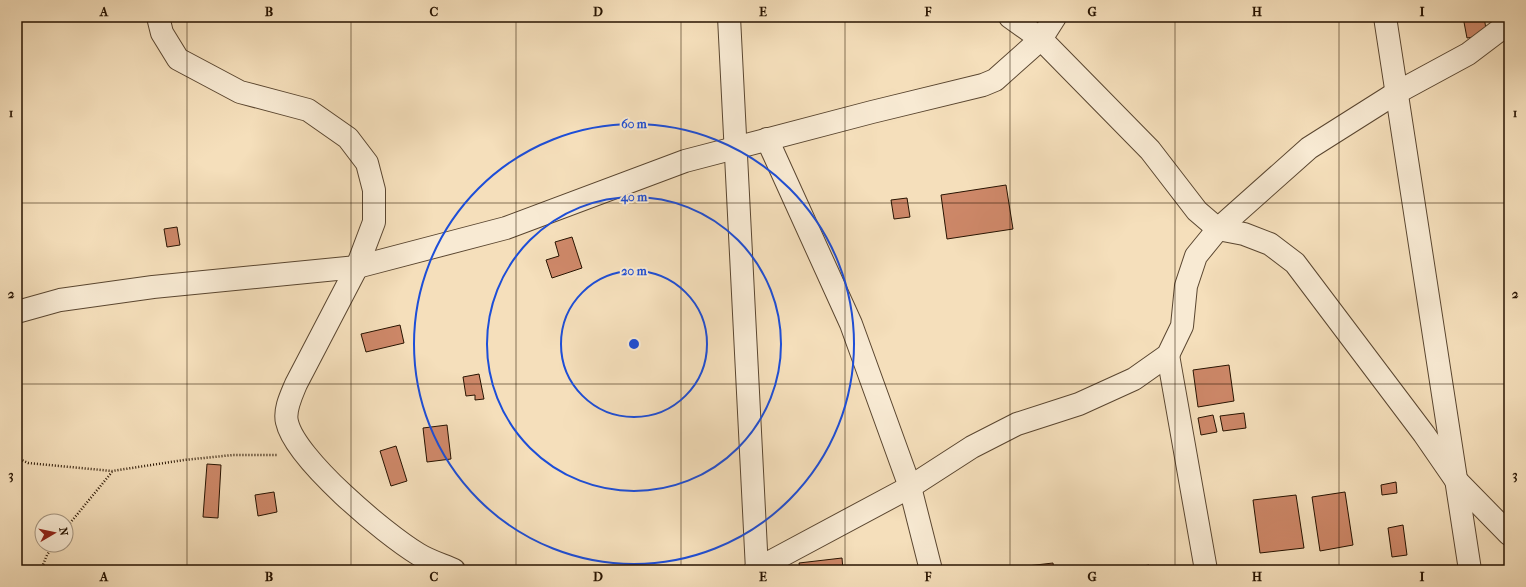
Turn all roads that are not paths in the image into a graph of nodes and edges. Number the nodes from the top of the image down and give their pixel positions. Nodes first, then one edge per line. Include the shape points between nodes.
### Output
1 (158, 17) edge
2 (729, 17) edge
3 (1010, 17) edge
4 (1055, 17) edge
5 (1385, 17) edge
6 (1509, 23) edge
7 (1041, 39) junction
8 (1396, 93) junction
9 (767, 140) junction
10 (736, 148) junction
11 (1218, 229) junction
12 (358, 267) junction
13 (17, 312) edge
14 (1168, 355) junction
15 (1455, 479) junction
16 (910, 487) junction
17 (1509, 534) edge
18 (454, 570) edge
19 (756, 570) edge
20 (931, 570) edge
21 (1206, 570) edge
22 (1470, 570) edge

1 - 12 street via 162,33 178,59 240,92 308,110 348,138 367,163 374,190 374,222
2 - 10 street
3 - 7 street
4 - 7 street
5 - 8 street
6 - 8 street via 1468,54
7 - 9 street via 995,80 983,85
7 - 11 street via 1150,150 1197,211
8 - 11 street via 1308,148
8 - 15 street
9 - 10 street
9 - 16 street via 850,324
10 - 12 street via 685,161 506,228
10 - 19 street
11 - 14 street via 1196,256 1186,286 1182,326
11 - 15 street via 1244,234 1270,244 1295,263
12 - 13 street via 153,287 60,300
12 - 18 street via 296,384 288,403 286,421 292,438 305,455 373,521 419,554
14 - 16 street via 1134,379 1079,404 1017,424 972,447
14 - 21 street
15 - 17 street
15 - 22 street
16 - 19 street
16 - 20 street

